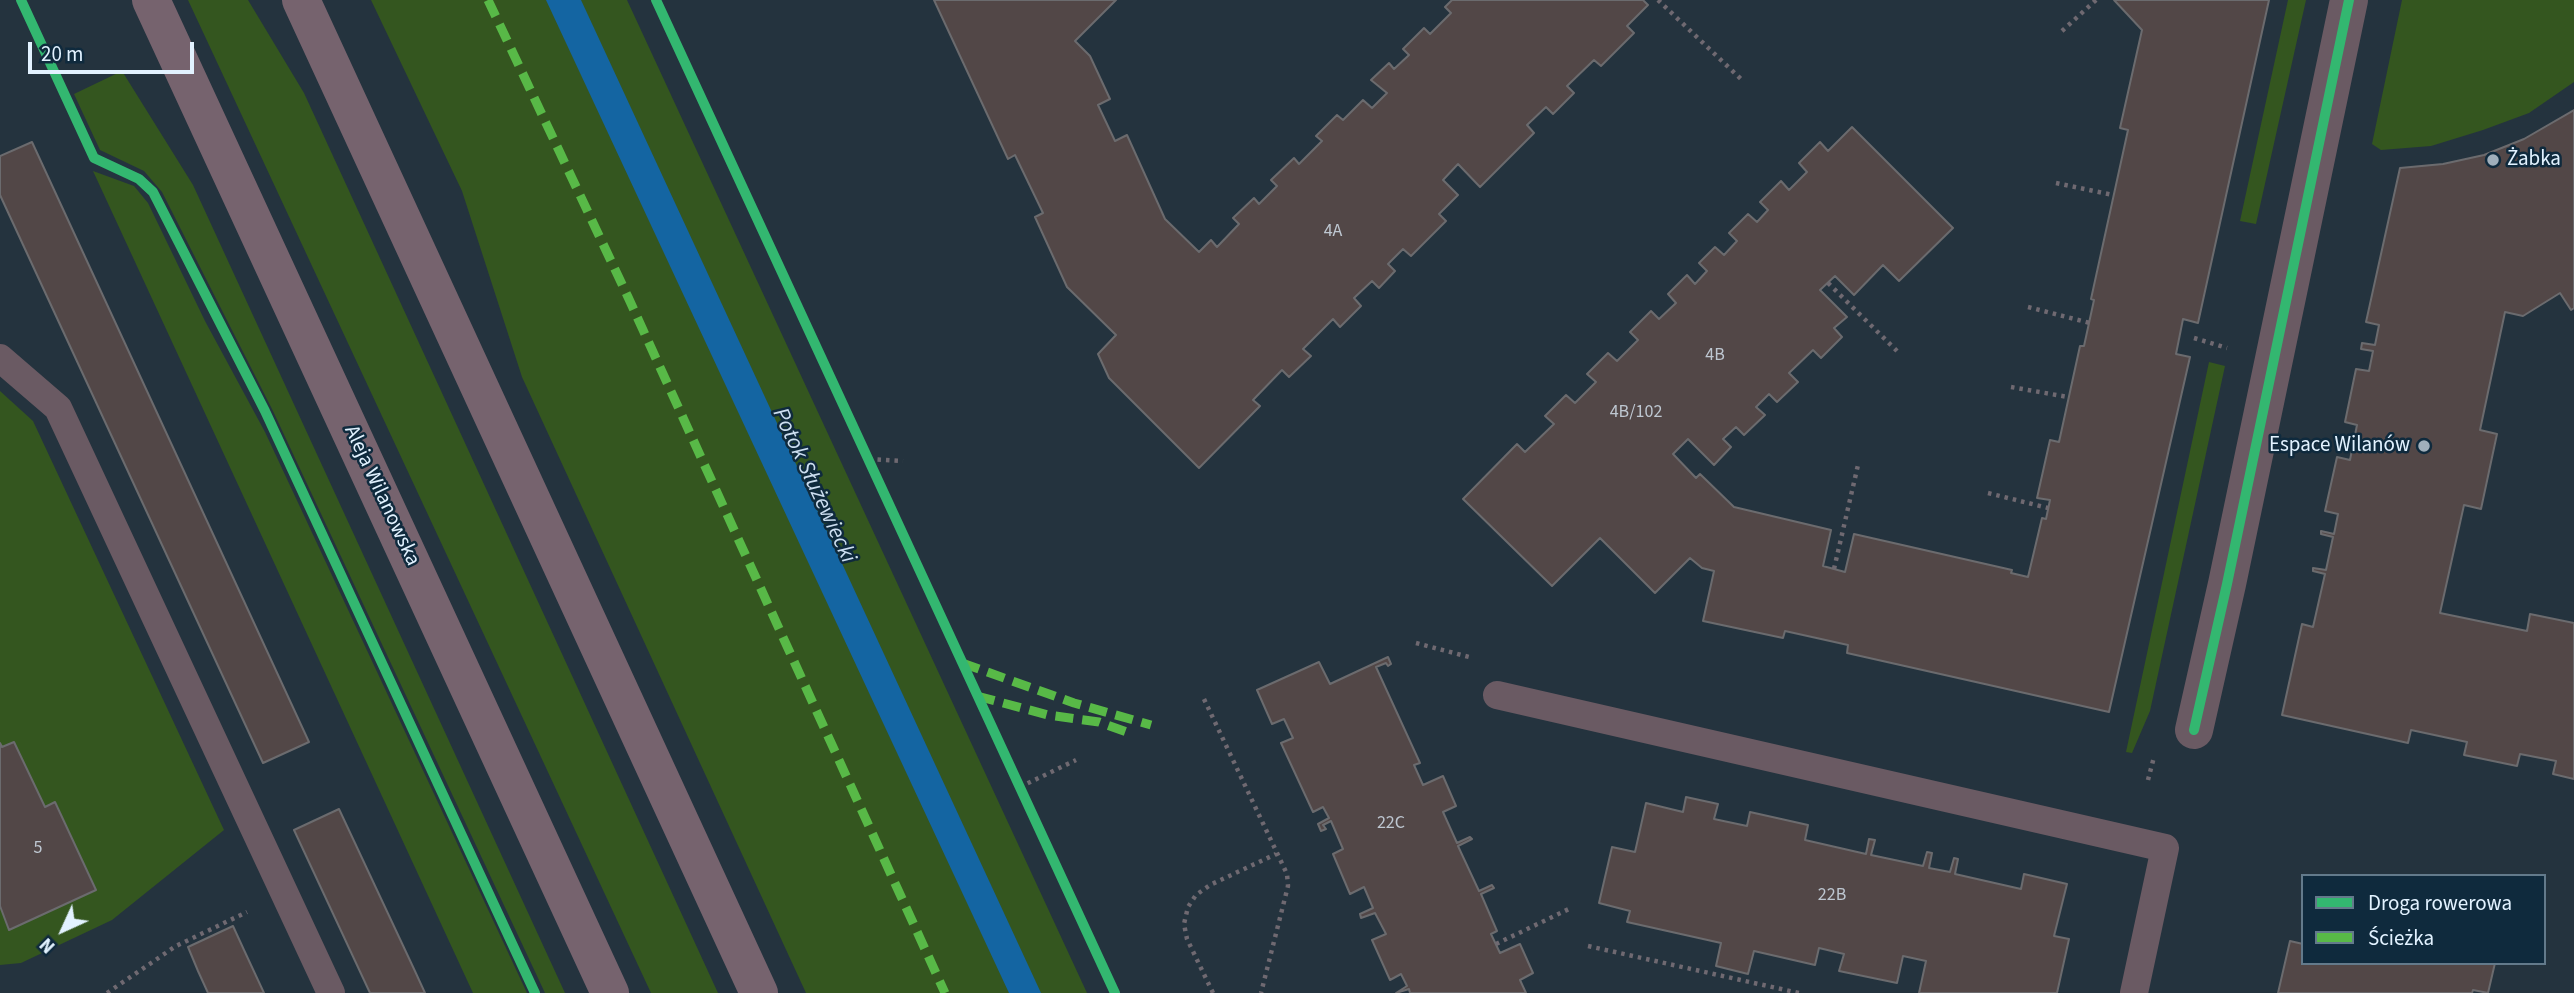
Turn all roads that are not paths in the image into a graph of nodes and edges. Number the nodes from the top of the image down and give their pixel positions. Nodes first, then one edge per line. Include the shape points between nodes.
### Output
1 (151, 0) edge
2 (301, 0) edge
3 (2349, 0) edge
4 (0, 358) edge
5 (1497, 695) road end
6 (2194, 730) dead end
7 (331, 993) edge
8 (610, 993) edge
9 (759, 993) edge
10 (2134, 993) edge

1 - 8 main road, Aleja Wilanowska
2 - 9 main road
3 - 6 street
4 - 7 lane via 58,408
5 - 10 lane via 2165,848

